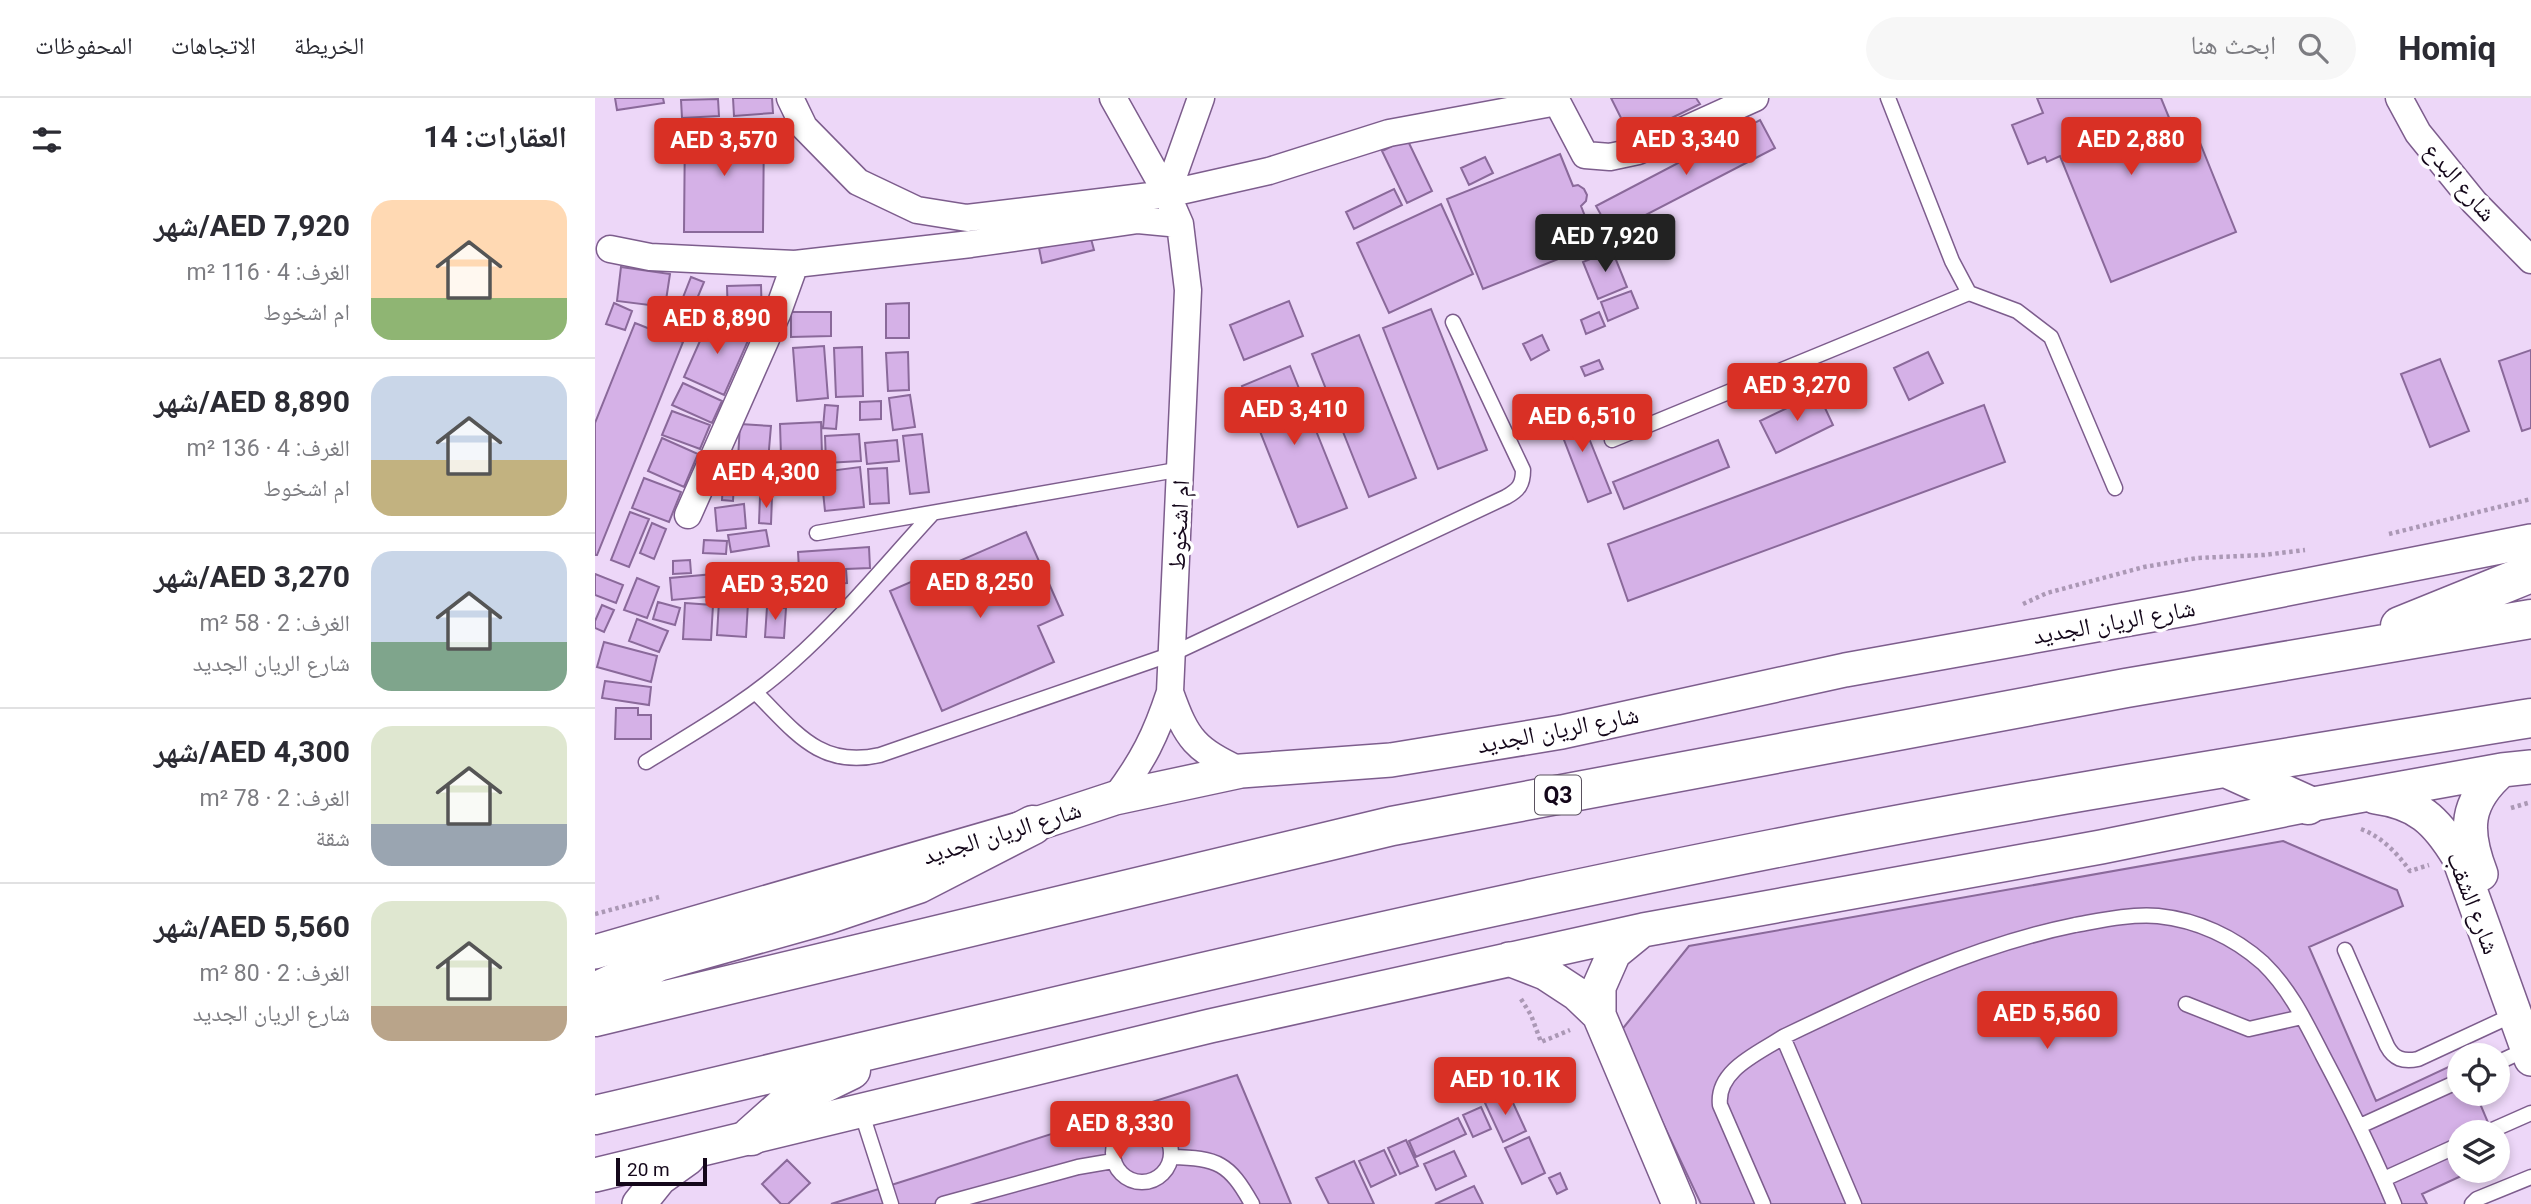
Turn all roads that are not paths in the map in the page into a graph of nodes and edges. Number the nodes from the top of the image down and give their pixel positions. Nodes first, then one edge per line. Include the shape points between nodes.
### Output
1 (790, 98) edge
2 (1113, 98) edge
3 (1201, 98) edge
4 (1755, 98) edge
5 (1888, 98) edge
6 (2399, 98) edge
7 (1556, 100) edge
8 (1167, 194) junction
9 (1180, 224) junction
10 (603, 252) edge
11 (2531, 260) edge
12 (795, 264) junction
13 (1969, 293) junction
14 (1453, 322) dead end
15 (1612, 440) dead end
16 (1182, 469) junction
17 (2115, 488) dead end
18 (932, 514) junction
19 (688, 515) dead end
20 (817, 533) dead end
21 (2531, 541) edge
22 (2531, 573) edge
23 (2531, 619) edge
24 (1172, 654) junction
25 (2329, 654) junction
26 (755, 692) junction
27 (1170, 692) junction
28 (2531, 718) edge
29 (2531, 734) edge
30 (2384, 742) junction
31 (646, 762) dead end
32 (2226, 768) junction
33 (2517, 769) edge
34 (1241, 771) junction
35 (2365, 796) junction
36 (1115, 797) junction
37 (2308, 805) junction
38 (1033, 825) junction
39 (1643, 930) junction
40 (2345, 950) dead end
41 (595, 952) edge
42 (1509, 959) junction
43 (595, 992) edge
44 (1092, 999) junction
45 (2186, 1004) dead end
46 (2523, 1011) edge
47 (1599, 1015) junction
48 (595, 1017) edge
49 (2302, 1017) junction
50 (1783, 1037) junction
51 (2529, 1054) edge
52 (2510, 1059) edge
53 (2447, 1086) edge
54 (861, 1111) junction
55 (2531, 1113) edge
56 (595, 1115) edge
57 (2510, 1122) edge
58 (2360, 1126) junction
59 (751, 1136) junction
60 (697, 1151) junction
61 (2447, 1151) edge
62 (1171, 1157) junction
63 (1113, 1161) junction
64 (595, 1175) edge
65 (2531, 1177) edge
66 (2384, 1179) junction
67 (639, 1204) edge
68 (891, 1204) edge
69 (943, 1204) edge
70 (1252, 1204) edge
71 (1679, 1204) edge
72 (1763, 1204) edge
73 (1854, 1204) edge
74 (2394, 1204) edge
75 (2472, 1204) edge

1 - 8 street via 804,127 858,182 917,210 967,218
2 - 8 street, ام اشخوط
3 - 8 street
4 - 7 street via 1638,151 1610,158 1585,155
5 - 13 lane
6 - 11 street, شارع البدع via 2418,133 2466,192
7 - 8 street via 1389,133 1269,171
8 - 9 street, ام اشخوط
9 - 12 street via 1138,220
9 - 16 street, ام اشخوط via 1188,290
10 - 12 street
12 - 19 street via 778,314
13 - 15 lane
13 - 17 lane via 2017,311 2051,337
14 - 24 lane via 1523,470 1523,483 1515,492
16 - 18 lane
16 - 24 street, ام اشخوط
18 - 20 lane
18 - 26 lane via 823,633
21 - 34 street, شارع الريان الجديد via 1845,670 1562,732 1391,760
22 - 25 highway
23 - 25 highway, Q3
24 - 26 lane via 865,759 820,751
24 - 27 street, ام اشخوط
25 - 48 highway, Q3 via 2113,690 1392,826
26 - 31 lane
27 - 34 street, ام اشخوط via 1183,727 1207,755
27 - 36 street, ام اشخوط via 1158,730
28 - 30 highway
29 - 30 highway
30 - 32 highway
32 - 37 highway
32 - 44 highway via 1769,849 1254,959
33 - 35 street
33 - 46 street, شارع الشقب via 2489,781 2479,795 2469,839
34 - 36 street, شارع الريان الجديد
35 - 37 street
35 - 46 street, شارع الشقب via 2421,811 2445,835
36 - 38 street, شارع الريان الجديد
37 - 39 street
38 - 41 street, شارع الريان الجديد
38 - 43 highway via 918,884 658,962
39 - 42 street
39 - 47 street via 1614,953 1599,987
40 - 46 lane via 2387,1046 2397,1058 2418,1059
42 - 47 street via 1545,972
42 - 54 street
44 - 56 highway
44 - 59 highway via 854,1069 786,1105
45 - 49 lane via 2249,1029
46 - 51 street, شارع الشقب
47 - 71 street
49 - 50 lane via 2288,991 2263,963 2228,936 2160,916 2123,915 2030,934 1906,979
49 - 58 lane
50 - 72 lane via 1728,1074 1719,1095
50 - 73 lane
51 - 52 lane
53 - 58 lane
54 - 59 street
54 - 68 lane
55 - 57 lane
58 - 66 lane
59 - 60 street
60 - 64 street
60 - 67 street via 660,1178
61 - 66 lane
62 - 63 lane via 1160,1177 1149,1182 1127,1179
62 - 63 lane via 1165,1135 1146,1124 1124,1130 1112,1150
62 - 70 lane via 1213,1161 1236,1176
63 - 69 lane
65 - 75 lane
66 - 74 lane

